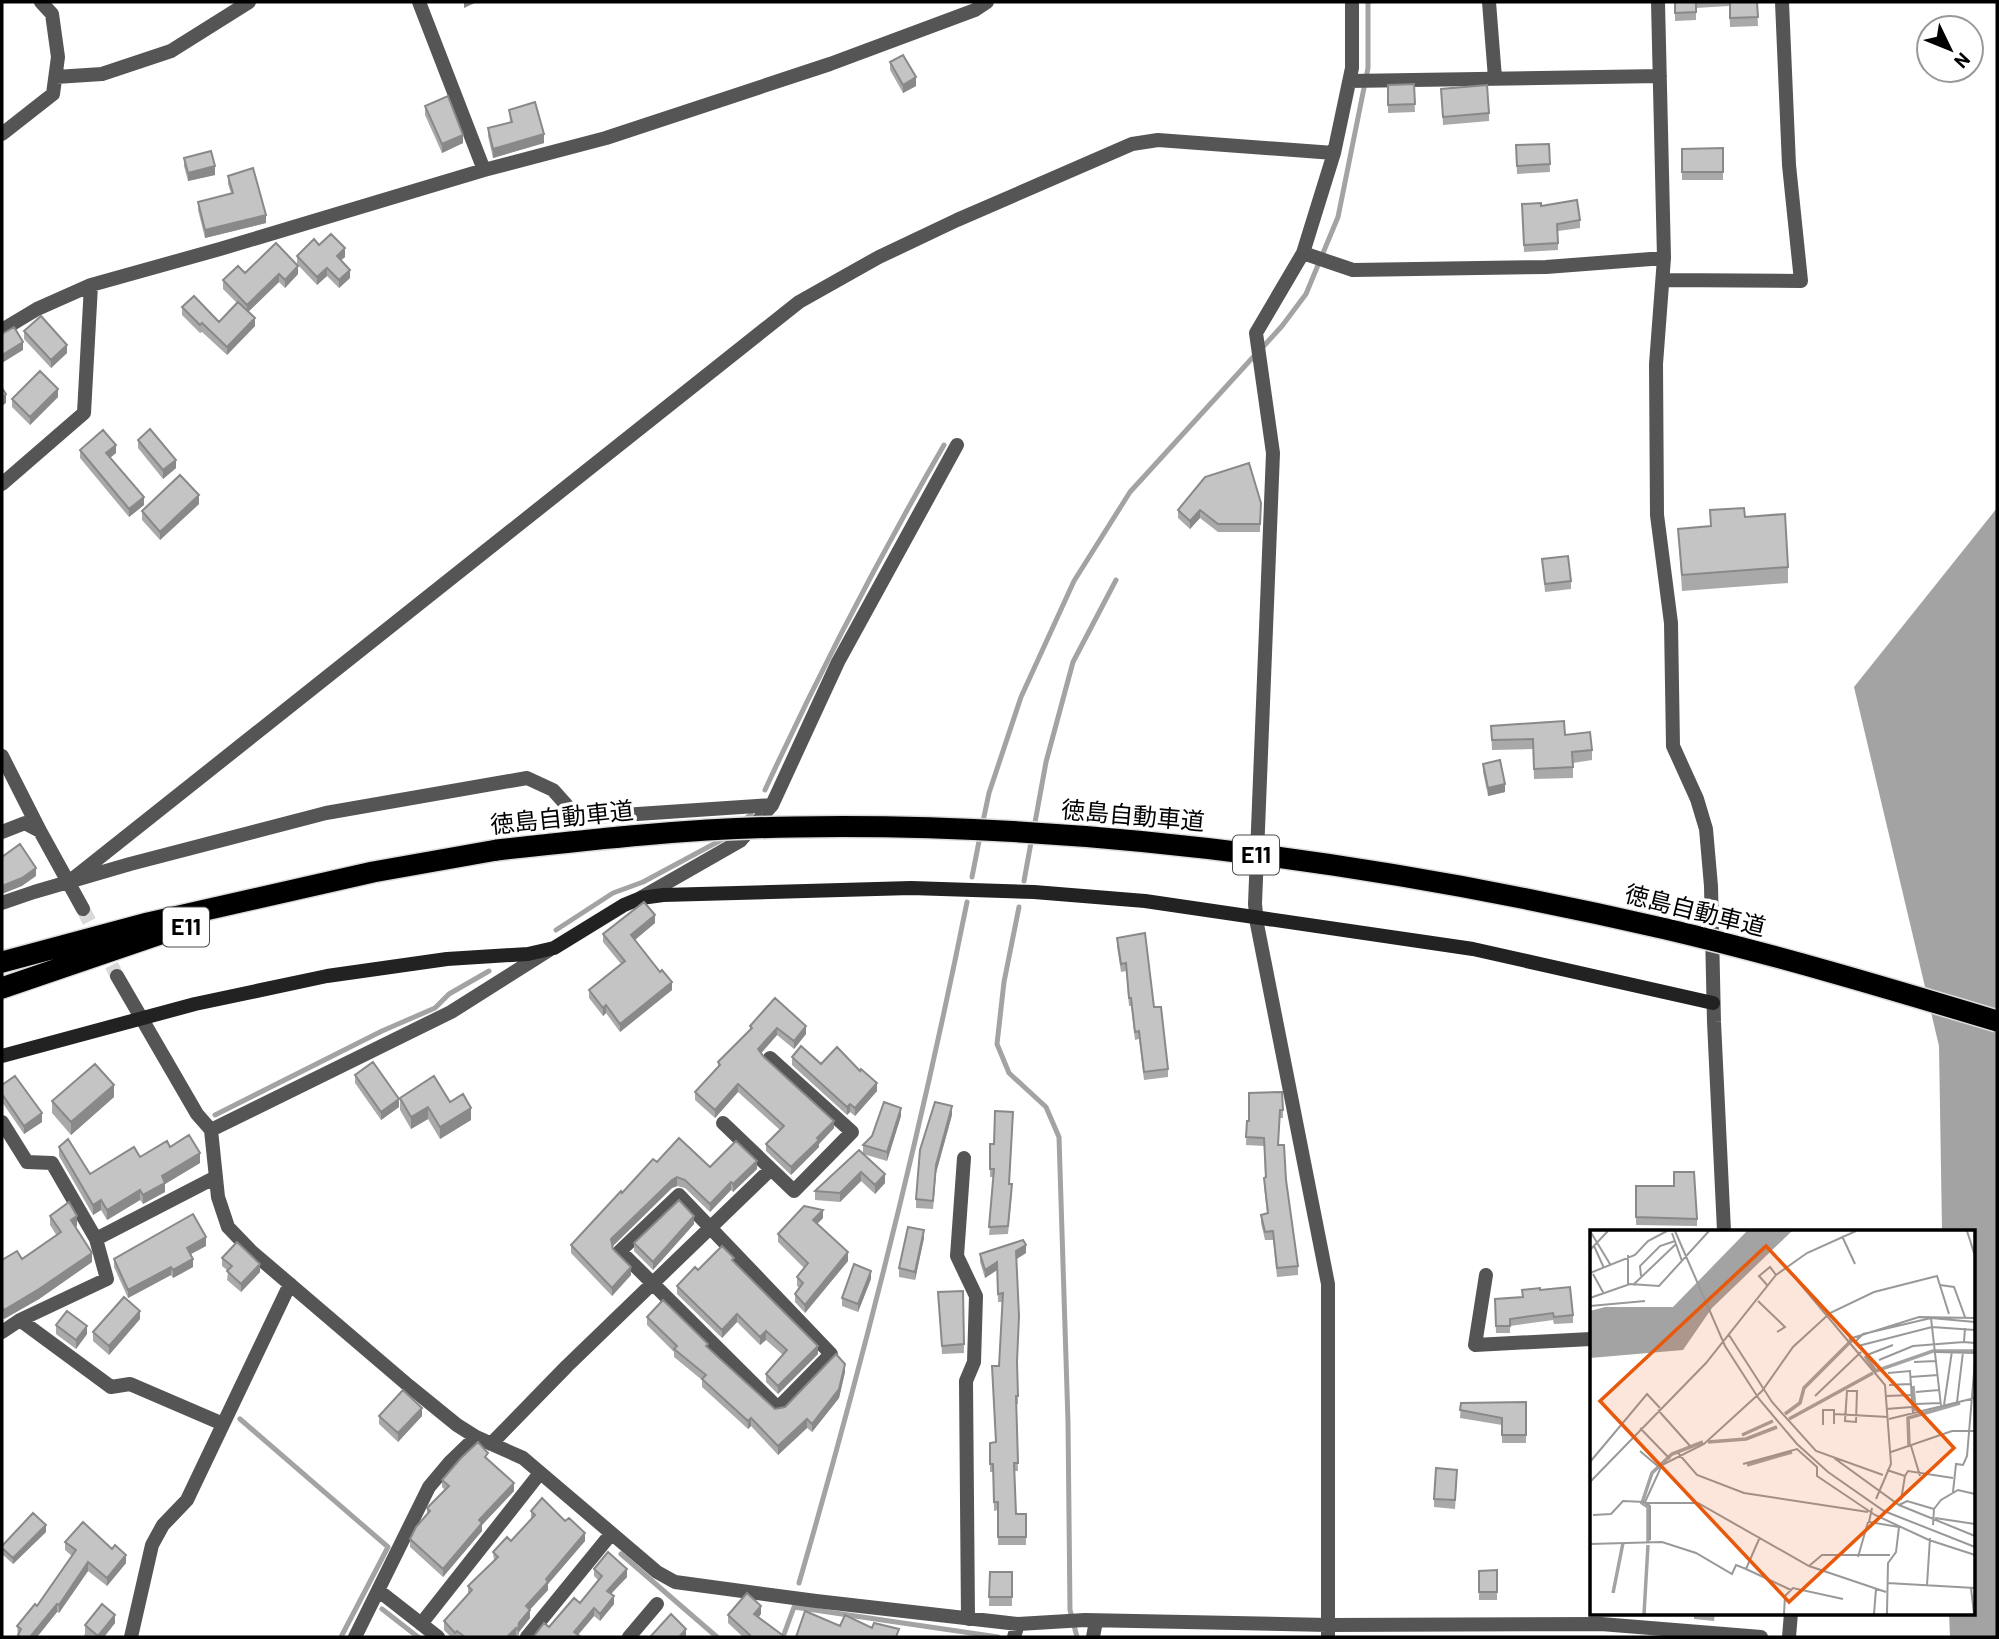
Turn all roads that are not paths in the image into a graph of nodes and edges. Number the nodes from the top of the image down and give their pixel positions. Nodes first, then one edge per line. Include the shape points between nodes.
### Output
1 (41, 2) edge
2 (249, 2) edge
3 (419, 2) edge
4 (987, 2) edge
5 (1352, 2) edge
6 (1489, 2) edge
7 (1658, 2) edge
8 (1782, 2) edge
9 (1660, 76) junction
10 (56, 77) junction
11 (1495, 78) junction
12 (1349, 81) junction
13 (2, 134) edge
14 (1334, 153) junction
15 (484, 170) junction
16 (1309, 254) junction
17 (1664, 258) junction
18 (1662, 280) junction
19 (91, 285) junction
20 (2, 330) edge
21 (957, 445) dead end
22 (2, 484) edge
23 (2, 756) edge
24 (772, 805) junction
25 (40, 831) junction
26 (2, 832) edge
27 (373, 872) junction
28 (70, 881) junction
29 (641, 898) junction
30 (2, 903) edge
31 (83, 909) tunnel mouth
32 (1256, 917) junction
33 (554, 948) junction
34 (2, 962) edge
35 (117, 976) tunnel mouth
36 (2, 989) edge
37 (1713, 1003) junction
38 (142, 1019) junction
39 (1997, 1021) edge
40 (2, 1056) edge
41 (770, 1058) edge
42 (2, 1122) edge
43 (723, 1123) dead end
44 (211, 1130) junction
45 (964, 1158) dead end
46 (771, 1169) junction
47 (216, 1177) junction
48 (711, 1227) junction
49 (1724, 1230) edge
50 (96, 1239) junction
51 (1486, 1275) dead end
52 (653, 1283) junction
53 (290, 1284) junction
54 (20, 1320) junction
55 (2, 1332) edge
56 (1590, 1339) edge
57 (223, 1424) junction
58 (476, 1437) junction
59 (491, 1444) junction
60 (540, 1473) junction
61 (611, 1534) junction
62 (379, 1591) junction
63 (657, 1604) dead end
64 (1791, 1614) edge
65 (968, 1619) junction
66 (1096, 1620) junction
67 (421, 1624) junction
68 (1016, 1631) edge
69 (1049, 1631) edge
70 (1328, 1631) edge
71 (131, 1637) edge
72 (355, 1637) edge
73 (439, 1637) edge
74 (527, 1637) edge
75 (629, 1637) edge
76 (1093, 1637) edge
77 (1761, 1637) edge
78 (1789, 1637) edge

1 - 10 street via 52,13
2 - 10 street via 171,51 102,74
3 - 15 street
4 - 15 street via 830,64 606,138
5 - 12 street
6 - 11 street
7 - 9 street
8 - 18 street via 1788,165 1801,281
9 - 11 street
9 - 17 street
10 - 13 street via 53,94
11 - 12 street
12 - 14 street
14 - 16 street
14 - 28 street via 1158,140 1132,144 879,257 799,302
15 - 19 street
16 - 17 street via 1353,270 1532,267
16 - 32 street via 1256,333 1273,453
17 - 18 street
18 - 37 street via 1656,364 1657,514 1671,623 1673,746 1706,829
19 - 20 street
19 - 22 street via 84,413
21 - 24 street via 838,662
23 - 25 street
24 - 28 street via 578,818 553,790 527,778 326,813
24 - 29 street via 740,841
25 - 26 street via 25,823
25 - 28 street
27 - 34 highway, 徳島自動車道 / E11
27 - 36 highway, 徳島自動車道 / E11 via 152,936
27 - 39 highway, 徳島自動車道 / E11, bridge via 497,850 626,836 793,827 1079,836 1222,850 1506,894 1655,926 1849,976
28 - 30 street
28 - 31 street
29 - 32 street via 911,888 1021,891 1145,901
29 - 33 street
32 - 37 street via 1473,950
32 - 70 street via 1328,1284
33 - 38 street via 327,976
33 - 44 street via 451,1012
35 - 38 street
37 - 49 street
38 - 40 street
38 - 44 street
41 - 46 street via 852,1132 794,1191
42 - 50 street via 27,1162 52,1164
43 - 46 street
44 - 47 street
45 - 65 street via 957,1256 976,1296 974,1362 966,1381
46 - 48 street
47 - 50 street
47 - 53 street via 228,1227
48 - 52 street
48 - 52 street via 679,1195 620,1251
48 - 52 street via 831,1354 778,1408
50 - 54 street via 107,1279
51 - 56 street via 1475,1345
52 - 59 street
53 - 57 street
53 - 58 street via 408,1386
54 - 55 street
54 - 57 street via 111,1387 130,1384
57 - 71 street via 187,1500 163,1525 152,1545
58 - 59 street
58 - 62 street via 429,1487
59 - 60 street via 523,1458
60 - 61 street
60 - 67 street
61 - 65 street via 675,1582
61 - 74 street
62 - 67 street
62 - 72 street
63 - 75 street
64 - 78 street
65 - 68 street
66 - 69 street via 1073,1621
66 - 70 street
66 - 76 street
67 - 73 street
68 - 69 street
70 - 77 street via 1601,1624

